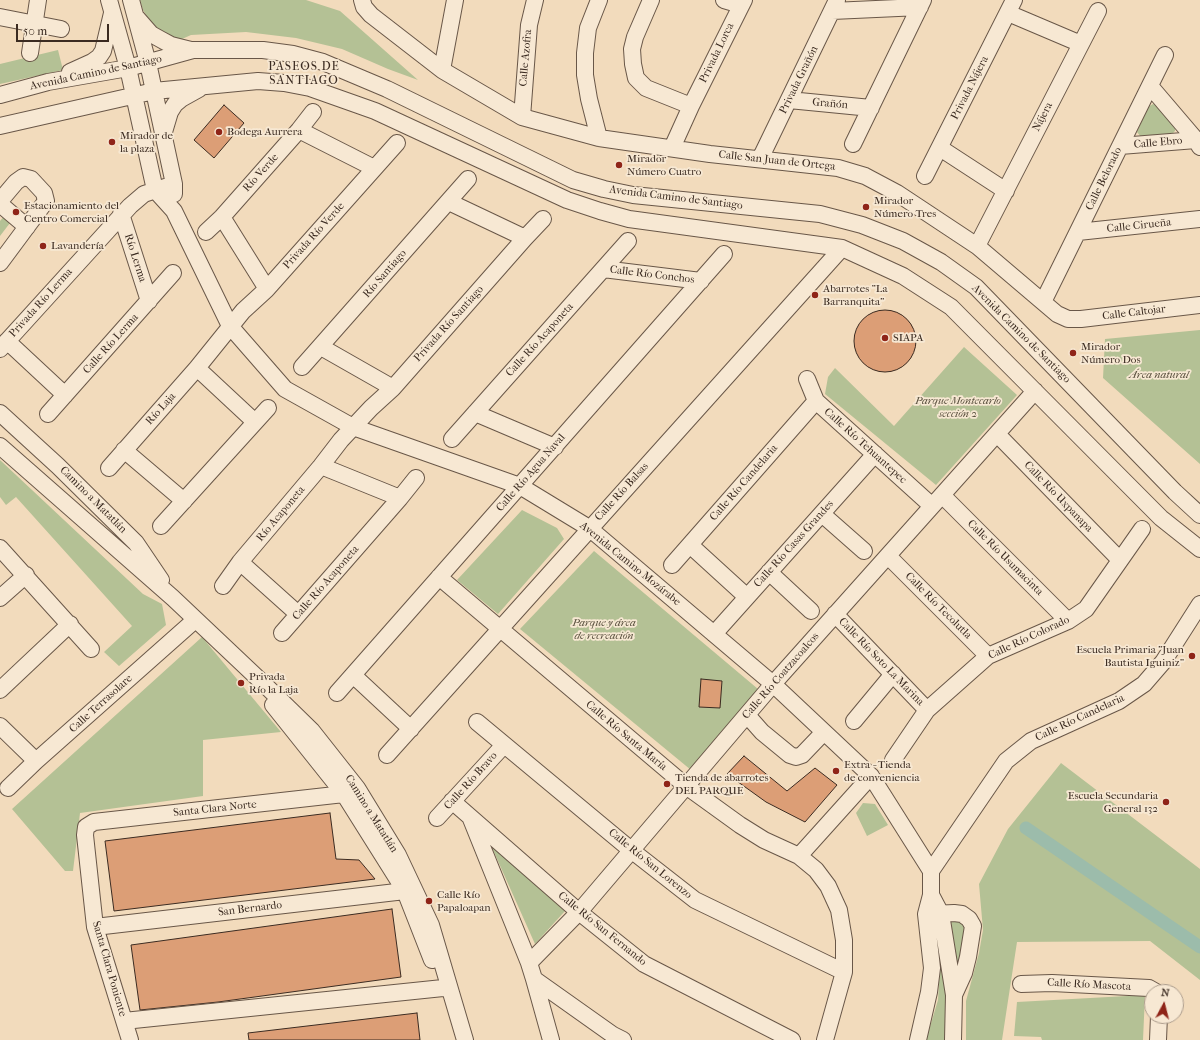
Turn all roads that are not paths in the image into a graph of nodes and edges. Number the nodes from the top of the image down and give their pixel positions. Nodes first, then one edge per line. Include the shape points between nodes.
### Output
1 (38, 0) edge
2 (131, 0) edge
3 (362, 0) edge
4 (455, 0) edge
5 (535, 0) edge
6 (599, 0) edge
7 (651, 0) edge
8 (724, 0) edge
9 (742, 2) edge
10 (921, 3) edge
11 (834, 5) edge
12 (111, 6) edge
13 (1011, 6) edge
14 (1098, 11) dead end
15 (0, 17) edge
16 (135, 17) junction
17 (34, 23) junction
18 (61, 29) dead end
19 (1081, 44) junction
20 (193, 50) junction
21 (30, 53) dead end
22 (1165, 56) dead end
23 (148, 63) junction
24 (128, 68) junction
25 (442, 70) junction
26 (48, 82) junction
27 (202, 86) junction
28 (1150, 86) junction
29 (154, 91) junction
30 (0, 95) edge
31 (134, 95) junction
32 (789, 100) junction
33 (691, 106) junction
34 (871, 108) junction
35 (313, 112) dead end
36 (522, 117) junction
37 (0, 126) edge
38 (299, 130) junction
39 (164, 134) junction
40 (599, 138) junction
41 (397, 143) dead end
42 (1198, 143) edge
43 (853, 144) dead end
44 (1120, 146) junction
45 (672, 148) junction
46 (940, 148) junction
47 (760, 159) junction
48 (374, 168) junction
49 (925, 176) dead end
50 (468, 179) dead end
51 (174, 184) junction
52 (155, 190) junction
53 (1006, 191) junction
54 (0, 202) edge
55 (449, 202) junction
56 (174, 211) junction
57 (121, 214) junction
58 (222, 216) junction
59 (543, 219) dead end
60 (1200, 219) edge
61 (27, 227) junction
62 (206, 232) dead end
63 (1078, 232) junction
64 (525, 238) junction
65 (628, 240) dead end
66 (978, 246) junction
67 (842, 248) junction
68 (724, 254) dead end
69 (0, 263) edge
70 (603, 268) junction
71 (173, 274) dead end
72 (701, 281) junction
73 (267, 289) junction
74 (149, 301) junction
75 (1043, 302) junction
76 (1200, 305) edge
77 (1068, 319) joint
78 (230, 326) junction
79 (4, 345) edge
80 (321, 347) junction
81 (302, 367) dead end
82 (197, 368) junction
83 (807, 379) dead end
84 (392, 388) junction
85 (1035, 391) junction
86 (65, 395) junction
87 (816, 401) junction
88 (268, 408) dead end
89 (0, 413) edge
90 (475, 413) junction
91 (48, 414) dead end
92 (255, 422) junction
93 (353, 427) junction
94 (997, 434) junction
95 (452, 439) dead end
96 (0, 446) edge
97 (554, 446) junction
98 (124, 450) junction
99 (875, 454) junction
100 (58, 466) junction
101 (321, 466) junction
102 (109, 468) dead end
103 (416, 478) dead end
104 (520, 486) junction
105 (400, 498) junction
106 (937, 500) junction
107 (184, 501) junction
108 (822, 514) junction
109 (1200, 514) edge
110 (161, 526) dead end
111 (589, 528) junction
112 (1142, 528) dead end
113 (690, 545) junction
114 (0, 548) edge
115 (1200, 550) edge
116 (864, 551) dead end
117 (888, 556) junction
118 (1120, 560) junction
119 (240, 562) junction
120 (672, 565) dead end
121 (769, 572) junction
122 (26, 575) junction
123 (439, 577) junction
124 (223, 586) dead end
125 (747, 597) junction
126 (0, 598) edge
127 (173, 598) junction
128 (1200, 604) edge
129 (811, 611) dead end
130 (298, 614) junction
131 (835, 614) junction
132 (195, 620) junction
133 (1068, 621) junction
134 (70, 624) junction
135 (500, 629) junction
136 (282, 633) dead end
137 (714, 634) junction
138 (91, 648) dead end
139 (988, 656) junction
140 (241, 662) junction
141 (893, 674) junction
142 (352, 675) junction
143 (773, 684) junction
144 (0, 690) edge
145 (337, 693) dead end
146 (927, 710) junction
147 (746, 715) junction
148 (854, 721) dead end
149 (477, 722) dead end
150 (0, 726) edge
151 (411, 728) junction
152 (824, 732) junction
153 (504, 744) junction
154 (387, 755) dead end
155 (893, 760) dead end
156 (36, 761) junction
157 (871, 776) junction
158 (686, 786) junction
159 (8, 788) dead end
160 (344, 794) junction
161 (452, 802) junction
162 (469, 816) junction
163 (438, 818) dead end
164 (86, 827) joint
165 (632, 850) junction
166 (799, 856) junction
167 (931, 872) junction
168 (405, 891) junction
169 (579, 912) junction
170 (934, 914) junction
171 (95, 927) junction
172 (529, 962) junction
173 (844, 972) junction
174 (534, 979) junction
175 (1021, 984) dead end
176 (443, 988) junction
177 (1144, 988) edge
178 (954, 995) junction
179 (124, 1021) junction
180 (1159, 1024) edge
181 (130, 1040) edge
182 (456, 1040) edge
183 (465, 1040) edge
184 (551, 1040) edge
185 (623, 1040) edge
186 (792, 1040) edge
187 (825, 1040) edge
188 (918, 1040) edge
189 (953, 1040) edge
190 (1158, 1040) edge

1 - 17 street
2 - 16 street, Avenida Camino Mozárabe
3 - 25 street, Calle San Juan de Ortega via 371,15
4 - 25 street
5 - 36 street, Calle Azofra via 529,25
6 - 40 street via 588,28 585,53 585,75
7 - 33 street via 632,49 636,78 646,88
8 - 9 street
9 - 33 street, Privada Lorca
10 - 11 street
10 - 34 street
11 - 32 street, Privada Grañón
12 - 24 street, Avenida Camino Mozárabe
12 - 26 street via 103,51 99,57
13 - 19 street
13 - 46 street, Privada Nájera
14 - 19 street, Nájera
15 - 17 street
16 - 20 street via 151,34 171,45
16 - 23 street, Avenida Camino Mozárabe
17 - 18 street
17 - 21 street
19 - 53 street, Nájera
20 - 23 street, Avenida Camino de Santiago
20 - 109 street, Avenida Camino de Santiago via 263,50 323,62 387,89 574,180 604,189 633,195 820,214 862,225 903,241 942,262 976,287 1175,492
22 - 28 street, Calle Belorado
23 - 24 street, Avenida Camino de Santiago
23 - 29 street, Avenida Camino Mozárabe
24 - 26 street, Avenida Camino de Santiago
24 - 31 street, Avenida Camino Mozárabe
25 - 36 street, Calle San Juan de Ortega
26 - 30 street, Avenida Camino de Santiago
27 - 29 street
27 - 39 street via 175,104
27 - 67 street via 258,81 310,88 375,111 568,200 600,211 629,219
28 - 42 street
28 - 44 street, Calle Belorado
29 - 31 street
29 - 39 street, Avenida Camino Mozárabe
31 - 37 street
31 - 52 street, Avenida Camino Mozárabe
32 - 34 street, Grañón
32 - 47 street, Privada Grañón
33 - 45 street, Privada Lorca
34 - 43 street
35 - 38 street, Río Verde
36 - 40 street, Calle San Juan de Ortega
38 - 48 street
38 - 58 street, Río Verde
39 - 51 street, Avenida Camino Mozárabe
40 - 45 street, Calle San Juan de Ortega
41 - 48 street, Privada Río Verde
42 - 44 street, Calle Ebro
44 - 63 street, Calle Belorado
45 - 47 street, Calle San Juan de Ortega
46 - 49 street, Privada Nájera
46 - 53 street
47 - 66 street, Calle San Juan de Ortega via 838,168 864,176 897,193
48 - 73 street, Privada Río Verde
50 - 55 street, Río Santiago
51 - 52 street, Privada Río Lerma
51 - 56 street, Avenida Camino Mozárabe
52 - 56 street, Avenida Camino Mozárabe
52 - 57 street, Privada Río Lerma via 144,194
53 - 66 street, Nájera
54 - 61 street
54 - 61 street via 19,179 31,179 44,193 46,201
55 - 64 street
55 - 80 street, Río Santiago
56 - 78 street, Avenida Camino Mozárabe
57 - 74 street, Río Lerma
57 - 79 street, Privada Río Lerma
58 - 62 street, Río Verde
58 - 73 street
59 - 64 street, Privada Río Santiago
60 - 63 street, Calle Cirueña
61 - 69 street
63 - 75 street, Calle Belorado
64 - 84 street, Privada Río Santiago
65 - 70 street, Calle Río Acaponeta
66 - 75 street, Calle San Juan de Ortega
67 - 85 street via 903,276 951,307
67 - 111 street, Calle Río Balsas
68 - 72 street, Calle Río Agua Naval
70 - 72 street, Calle Río Conchos
70 - 90 street, Calle Río Acaponeta
71 - 74 street, Calle Río Lerma
72 - 97 street, Calle Río Agua Naval
73 - 78 street, Privada Río Verde
74 - 86 street, Calle Río Lerma
75 - 77 street, Calle San Juan de Ortega via 1057,314
76 - 77 street, Calle Caltojar
78 - 82 street, Río Laja
78 - 93 street, Avenida Camino Mozárabe via 285,389
79 - 86 street
80 - 81 street, Río Santiago
80 - 84 street
82 - 92 street
82 - 98 street, Río Laja
83 - 87 street, Calle Río Tehuantepec
84 - 93 street, Privada Río Santiago
85 - 94 street, Calle Río Coatzacoalcos
85 - 115 street via 1161,518
86 - 91 street, Calle Río Lerma
87 - 99 street, Calle Río Tehuantepec
87 - 113 street, Calle Río Candelaria
88 - 92 street
89 - 100 street, Camino a Matatlán
90 - 95 street, Calle Río Acaponeta
90 - 97 street
92 - 107 street
93 - 101 street, Río Acaponeta
93 - 104 street, Avenida Camino Mozárabe
94 - 106 street, Calle Río Coatzacoalcos
94 - 118 street, Calle Río Uxpanapa
96 - 100 street via 46,476 54,474
96 - 127 street, Camino a Matatlán
97 - 104 street, Calle Río Agua Naval
98 - 102 street, Río Laja
98 - 107 street
99 - 106 street, Calle Río Tehuantepec
99 - 108 street, Calle Río Casas Grandes
100 - 127 street, Camino a Matatlán via 136,543
101 - 105 street
101 - 119 street, Río Acaponeta
103 - 105 street, Calle Río Acaponeta
104 - 111 street, Avenida Camino Mozárabe
104 - 123 street, Calle Río Agua Naval
105 - 130 street, Calle Río Acaponeta
106 - 117 street, Calle Río Coatzacoalcos
106 - 133 street, Calle Río Usumacinta
107 - 110 street
108 - 116 street
108 - 121 street, Calle Río Casas Grandes
111 - 135 street, Calle Río Balsas
111 - 137 street, Avenida Camino Mozárabe
112 - 118 street, Calle Río Colorado
113 - 120 street, Calle Río Candelaria
113 - 125 street
114 - 122 street
117 - 131 street, Calle Río Coatzacoalcos
117 - 139 street, Calle Río Tecolutla
118 - 133 street, Calle Río Colorado via 1086,609
119 - 124 street, Río Acaponeta
119 - 130 street
121 - 125 street, Calle Río Casas Grandes
121 - 129 street
122 - 126 street
122 - 134 street
123 - 135 street, Calle Río Santa María
123 - 142 street, Calle Río Agua Naval
125 - 137 street, Calle Río Casas Grandes
127 - 132 street, Camino a Matatlán
128 - 167 street, Calle Río Candelaria via 1163,662 1144,684 1119,701 1031,741 1006,761
130 - 136 street, Calle Río Acaponeta
131 - 141 street, Calle Río Soto La Marina
131 - 143 street, Calle Río Coatzacoalcos
132 - 140 street, Camino a Matatlán
132 - 156 street, Calle Terrasolare
133 - 139 street, Calle Río Colorado
134 - 138 street
134 - 144 street
135 - 151 street, Calle Río Balsas
135 - 158 street, Calle Río Santa María
137 - 143 street, Avenida Camino Mozárabe
139 - 146 street, Calle Río Colorado
140 - 160 street
140 - 183 street, Camino a Matatlán via 312,731 357,788 398,855 431,924
141 - 146 street, Calle Río Soto La Marina
141 - 148 street
142 - 145 street, Calle Río Agua Naval
142 - 151 street
143 - 147 street, Calle Río Coatzacoalcos
143 - 152 street, Avenida Camino Mozárabe
146 - 155 street, Calle Río Colorado
147 - 152 street via 762,732 796,757 802,755
147 - 158 street, Calle Río Coatzacoalcos
149 - 153 street, Calle Río San Lorenzo
150 - 156 street
151 - 154 street, Calle Río Balsas
152 - 157 street, Avenida Camino Mozárabe
153 - 161 street, Calle Río Bravo
153 - 165 street, Calle Río San Lorenzo
156 - 159 street, Calle Terrasolare
157 - 166 street
157 - 167 street, Avenida Camino Mozárabe
158 - 165 street, Calle Río Coatzacoalcos
158 - 166 street, Calle Río Santa María via 746,829
160 - 164 street, Santa Clara Norte via 94,822
160 - 168 street
161 - 162 street, Calle Río San Fernando
161 - 163 street, Calle Río Bravo
162 - 169 street, Calle Río San Fernando
162 - 172 street
164 - 171 street, Santa Clara Poniente
165 - 169 street, Calle Río Coatzacoalcos
165 - 173 street, Calle Río San Lorenzo via 695,900
166 - 173 street, Calle Río Santa María via 816,870 828,886 839,910 844,940
167 - 170 street
168 - 171 street, San Bernardo
168 - 176 street
169 - 172 street, Calle Río Coatzacoalcos
169 - 186 street, Calle Río San Fernando via 644,964
170 - 178 street
170 - 178 street via 962,914 973,926 964,973
170 - 188 street via 932,968
171 - 179 street, Santa Clara Poniente
172 - 174 street
173 - 187 street, Calle Río Santa María
174 - 184 street
174 - 185 street
175 - 177 street, Calle Río Mascota
176 - 179 street
176 - 182 street
178 - 189 street
179 - 181 street, Santa Clara Poniente
180 - 190 street

